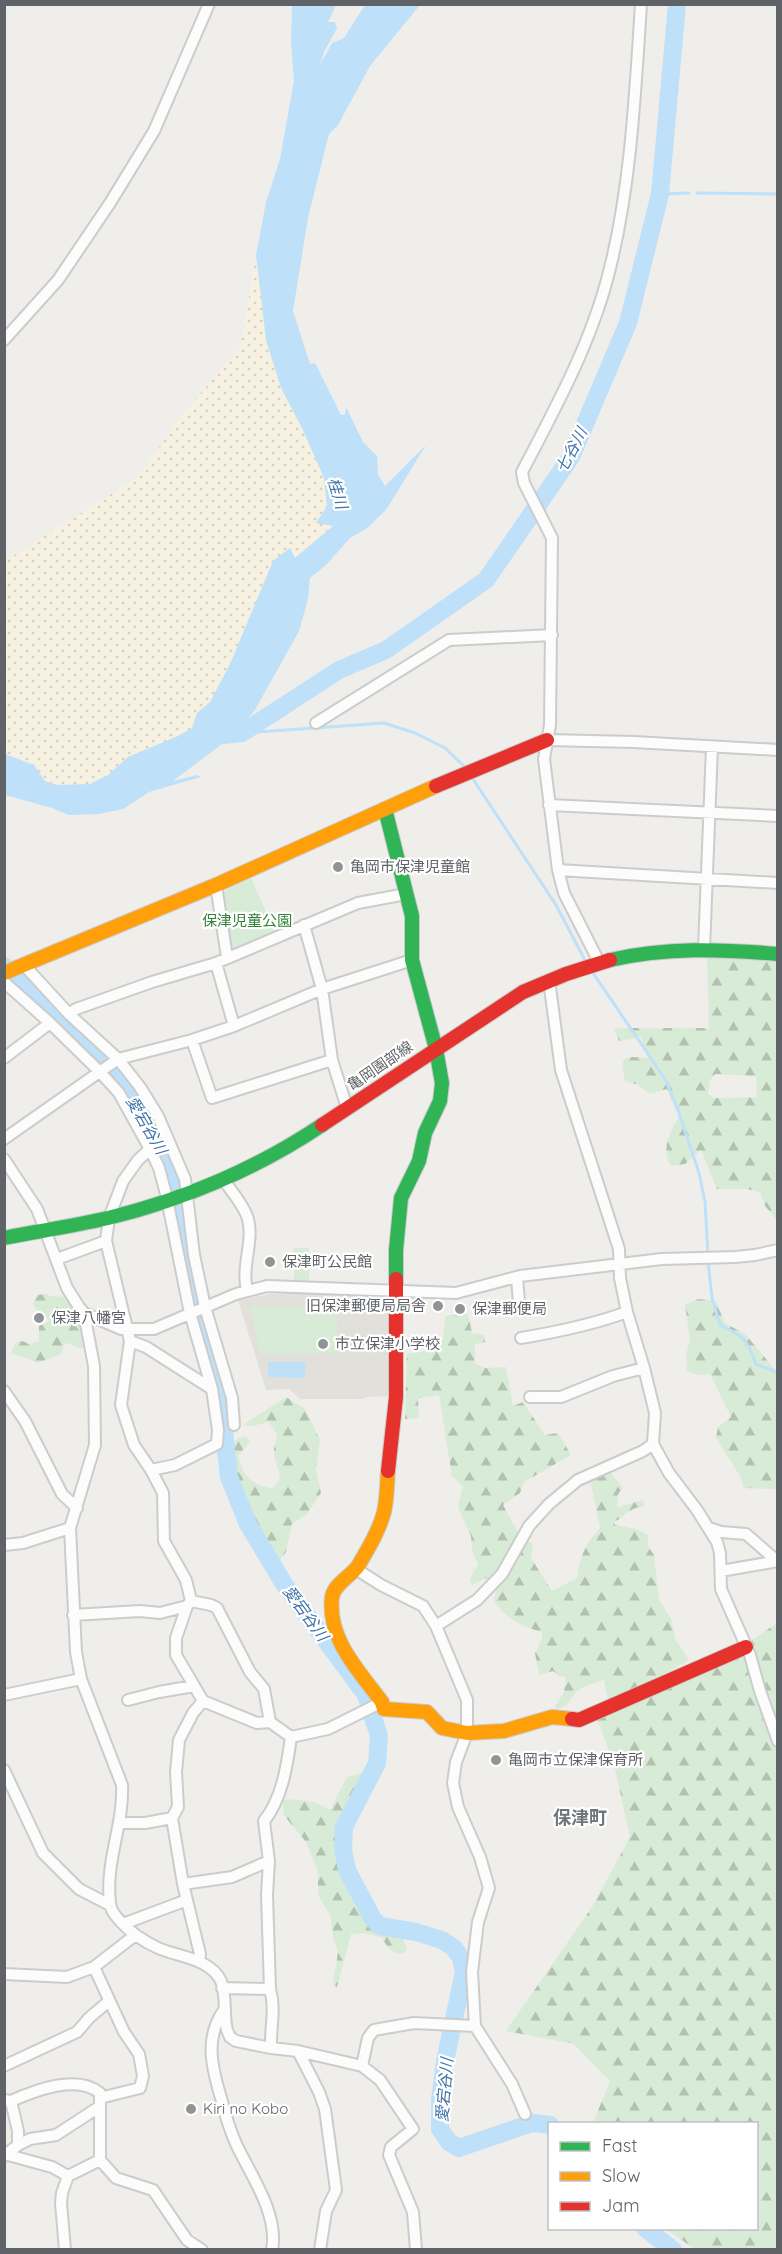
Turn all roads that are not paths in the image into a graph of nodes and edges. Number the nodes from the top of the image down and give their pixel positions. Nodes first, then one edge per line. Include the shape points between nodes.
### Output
1 (209, 4) edge
2 (641, 4) edge
3 (4, 340) edge
4 (552, 635) junction
5 (316, 723) dead end
6 (547, 740) junction
7 (712, 747) junction
8 (777, 750) edge
9 (549, 805) junction
10 (385, 809) junction
11 (711, 813) junction
12 (777, 816) edge
13 (558, 870) junction
14 (707, 879) junction
15 (777, 883) edge
16 (216, 885) junction
17 (406, 894) junction
18 (304, 926) junction
19 (704, 949) junction
20 (777, 954) edge
21 (227, 957) junction
22 (412, 960) junction
23 (216, 963) junction
24 (592, 964) junction
25 (15, 969) edge
26 (549, 980) junction
27 (4, 982) edge
28 (322, 988) junction
29 (69, 1014) junction
30 (50, 1023) junction
31 (234, 1026) junction
32 (192, 1040) junction
33 (436, 1049) junction
34 (4, 1058) edge
35 (116, 1060) junction
36 (332, 1060) junction
37 (102, 1070) junction
38 (348, 1108) junction
39 (4, 1139) edge
40 (150, 1149) junction
41 (4, 1159) edge
42 (8, 1172) edge
43 (223, 1179) junction
44 (177, 1197) junction
45 (109, 1218) junction
46 (45, 1231) junction
47 (4, 1238) edge
48 (106, 1241) junction
49 (777, 1250) edge
50 (57, 1259) junction
51 (620, 1264) junction
52 (518, 1277) junction
53 (247, 1290) junction
54 (397, 1292) junction
55 (519, 1303) dead end
56 (198, 1310) junction
57 (627, 1312) junction
58 (84, 1313) junction
59 (129, 1336) junction
60 (521, 1338) dead end
61 (644, 1368) junction
62 (212, 1389) junction
63 (4, 1391) edge
64 (530, 1397) dead end
65 (234, 1425) dead end
66 (653, 1444) junction
67 (151, 1470) junction
68 (77, 1508) junction
69 (70, 1528) junction
70 (709, 1528) junction
71 (4, 1545) edge
72 (777, 1561) edge
73 (356, 1569) junction
74 (721, 1572) junction
75 (189, 1603) junction
76 (73, 1615) junction
77 (436, 1626) junction
78 (746, 1647) junction
79 (81, 1678) junction
80 (194, 1686) junction
81 (4, 1695) edge
82 (128, 1700) dead end
83 (203, 1701) junction
84 (380, 1704) junction
85 (270, 1722) junction
86 (467, 1733) junction
87 (291, 1737) junction
88 (777, 1741) edge
89 (4, 1770) edge
90 (172, 1818) junction
91 (119, 1823) junction
92 (269, 1861) junction
93 (183, 1884) junction
94 (187, 1899) junction
95 (110, 1905) junction
96 (123, 1924) junction
97 (134, 1936) junction
98 (199, 1962) junction
99 (94, 1967) junction
100 (4, 1974) edge
101 (222, 1988) junction
102 (270, 1989) junction
103 (109, 2001) junction
104 (224, 2010) junction
105 (475, 2026) junction
106 (271, 2048) junction
107 (298, 2051) junction
108 (4, 2066) edge
109 (362, 2066) junction
110 (8, 2100) edge
111 (99, 2102) junction
112 (525, 2114) dead end
113 (18, 2145) junction
114 (6, 2156) edge
115 (100, 2160) junction
116 (68, 2176) junction
117 (65, 2250) edge
118 (202, 2250) edge
119 (272, 2250) edge
120 (320, 2250) edge
121 (416, 2250) edge

1 - 3 street via 154,130 110,203 58,280
2 - 4 street via 623,200 608,277 586,341 522,472 552,538
4 - 5 street via 449,640
4 - 6 street
6 - 7 street
6 - 9 street via 544,759
6 - 10 street
7 - 8 street
7 - 11 street
9 - 11 street
9 - 13 street
10 - 16 street
10 - 17 street
11 - 12 street
11 - 14 street
13 - 14 street
13 - 24 street
14 - 15 street
14 - 19 street
16 - 21 street
16 - 25 street
17 - 18 street via 358,903
17 - 22 street via 412,916
18 - 21 street
18 - 28 street
19 - 20 street, 亀岡園部線
19 - 24 street, 亀岡園部線 via 651,952
21 - 23 street
22 - 28 street
22 - 33 street
23 - 29 street
23 - 31 street
24 - 26 street, 亀岡園部線
25 - 29 street
26 - 33 street, 亀岡園部線 via 523,992
26 - 51 street via 561,1070 607,1209
27 - 30 street
28 - 31 street
28 - 36 street
29 - 35 street
30 - 34 street
30 - 37 street
31 - 32 street
32 - 35 street
32 - 36 street via 212,1098
33 - 38 street, 亀岡園部線
33 - 54 street via 442,1083 440,1101 401,1198
35 - 37 street
35 - 44 street via 140,1087 177,1158 185,1179
36 - 38 street
37 - 39 street
37 - 40 street
38 - 43 street, 亀岡園部線 via 292,1144
40 - 44 street
40 - 45 street via 129,1172
41 - 42 street
42 - 46 street via 37,1209
43 - 44 street, 亀岡園部線
43 - 53 street via 248,1219 244,1279
44 - 45 street, 亀岡園部線
44 - 56 street
44 - 56 street via 191,1237
45 - 46 street, 亀岡園部線
45 - 48 street
46 - 47 street, 亀岡園部線
46 - 50 street
48 - 50 street
48 - 59 street
49 - 51 street via 756,1256 662,1258
50 - 58 street via 67,1288
51 - 52 street
51 - 57 street
52 - 54 street via 456,1293
52 - 55 street
53 - 54 street via 267,1286
53 - 56 street
54 - 73 street via 396,1397 384,1512
56 - 59 street
56 - 62 street
56 - 65 street via 232,1398
57 - 60 street via 601,1322
57 - 61 street
58 - 59 street
58 - 68 street via 94,1366 95,1445
59 - 62 street
59 - 67 street via 121,1404 134,1445
61 - 64 street via 561,1397
61 - 66 street via 655,1413
62 - 67 street via 217,1444 175,1465
63 - 68 street via 25,1421 62,1494
66 - 70 street
66 - 77 street via 578,1480 549,1504 529,1526 502,1574 477,1600
67 - 75 street via 163,1493 164,1540 186,1580
68 - 69 street
69 - 71 street
69 - 76 street
70 - 72 street via 746,1534
70 - 74 street via 720,1553
72 - 74 street
73 - 77 street via 423,1606
73 - 84 street via 332,1595 334,1630
74 - 78 street via 721,1589
75 - 76 street via 160,1613
75 - 80 street via 176,1638 176,1655
75 - 85 street via 217,1608 250,1672 264,1689
76 - 79 street
77 - 86 street via 467,1700
78 - 86 street via 579,1720 552,1717 504,1731
78 - 88 street
79 - 81 street
79 - 91 street via 122,1785
80 - 82 street
80 - 83 street
83 - 85 street via 257,1723
83 - 90 street via 179,1740 178,1807
84 - 86 street via 384,1709 427,1712 442,1728
84 - 87 street via 328,1729
85 - 87 street
86 - 105 street via 453,1783 458,1807 489,1888 478,1922 471,1972
87 - 92 street via 282,1782 264,1821
89 - 95 street via 43,1852 79,1889
90 - 91 street
90 - 93 street
91 - 95 street via 112,1852
92 - 93 street via 232,1877
92 - 102 street
93 - 94 street
94 - 96 street
94 - 98 street
95 - 96 street
96 - 97 street
97 - 98 street
97 - 99 street
98 - 101 street via 215,1972
99 - 100 street via 67,1977
99 - 103 street
101 - 102 street
101 - 104 street
102 - 106 street via 274,2011
103 - 108 street via 77,2032
103 - 111 street via 123,2032 140,2054 143,2076 140,2088
104 - 106 street via 230,2037
104 - 119 street via 212,2038 211,2065 233,2137 266,2207
105 - 109 street via 414,2023 374,2030 368,2038
105 - 112 street via 512,2084
106 - 107 street
107 - 109 street
107 - 120 street via 325,2109 336,2190 326,2211
109 - 121 street via 380,2080 413,2129 391,2147 389,2155 413,2212
110 - 111 street via 55,2085 91,2086 100,2093
110 - 113 street via 18,2131
111 - 113 street via 56,2134
111 - 115 street
113 - 114 street
114 - 116 street via 52,2167
115 - 116 street
115 - 118 street via 116,2178 153,2190 187,2240
116 - 117 street via 61,2203

